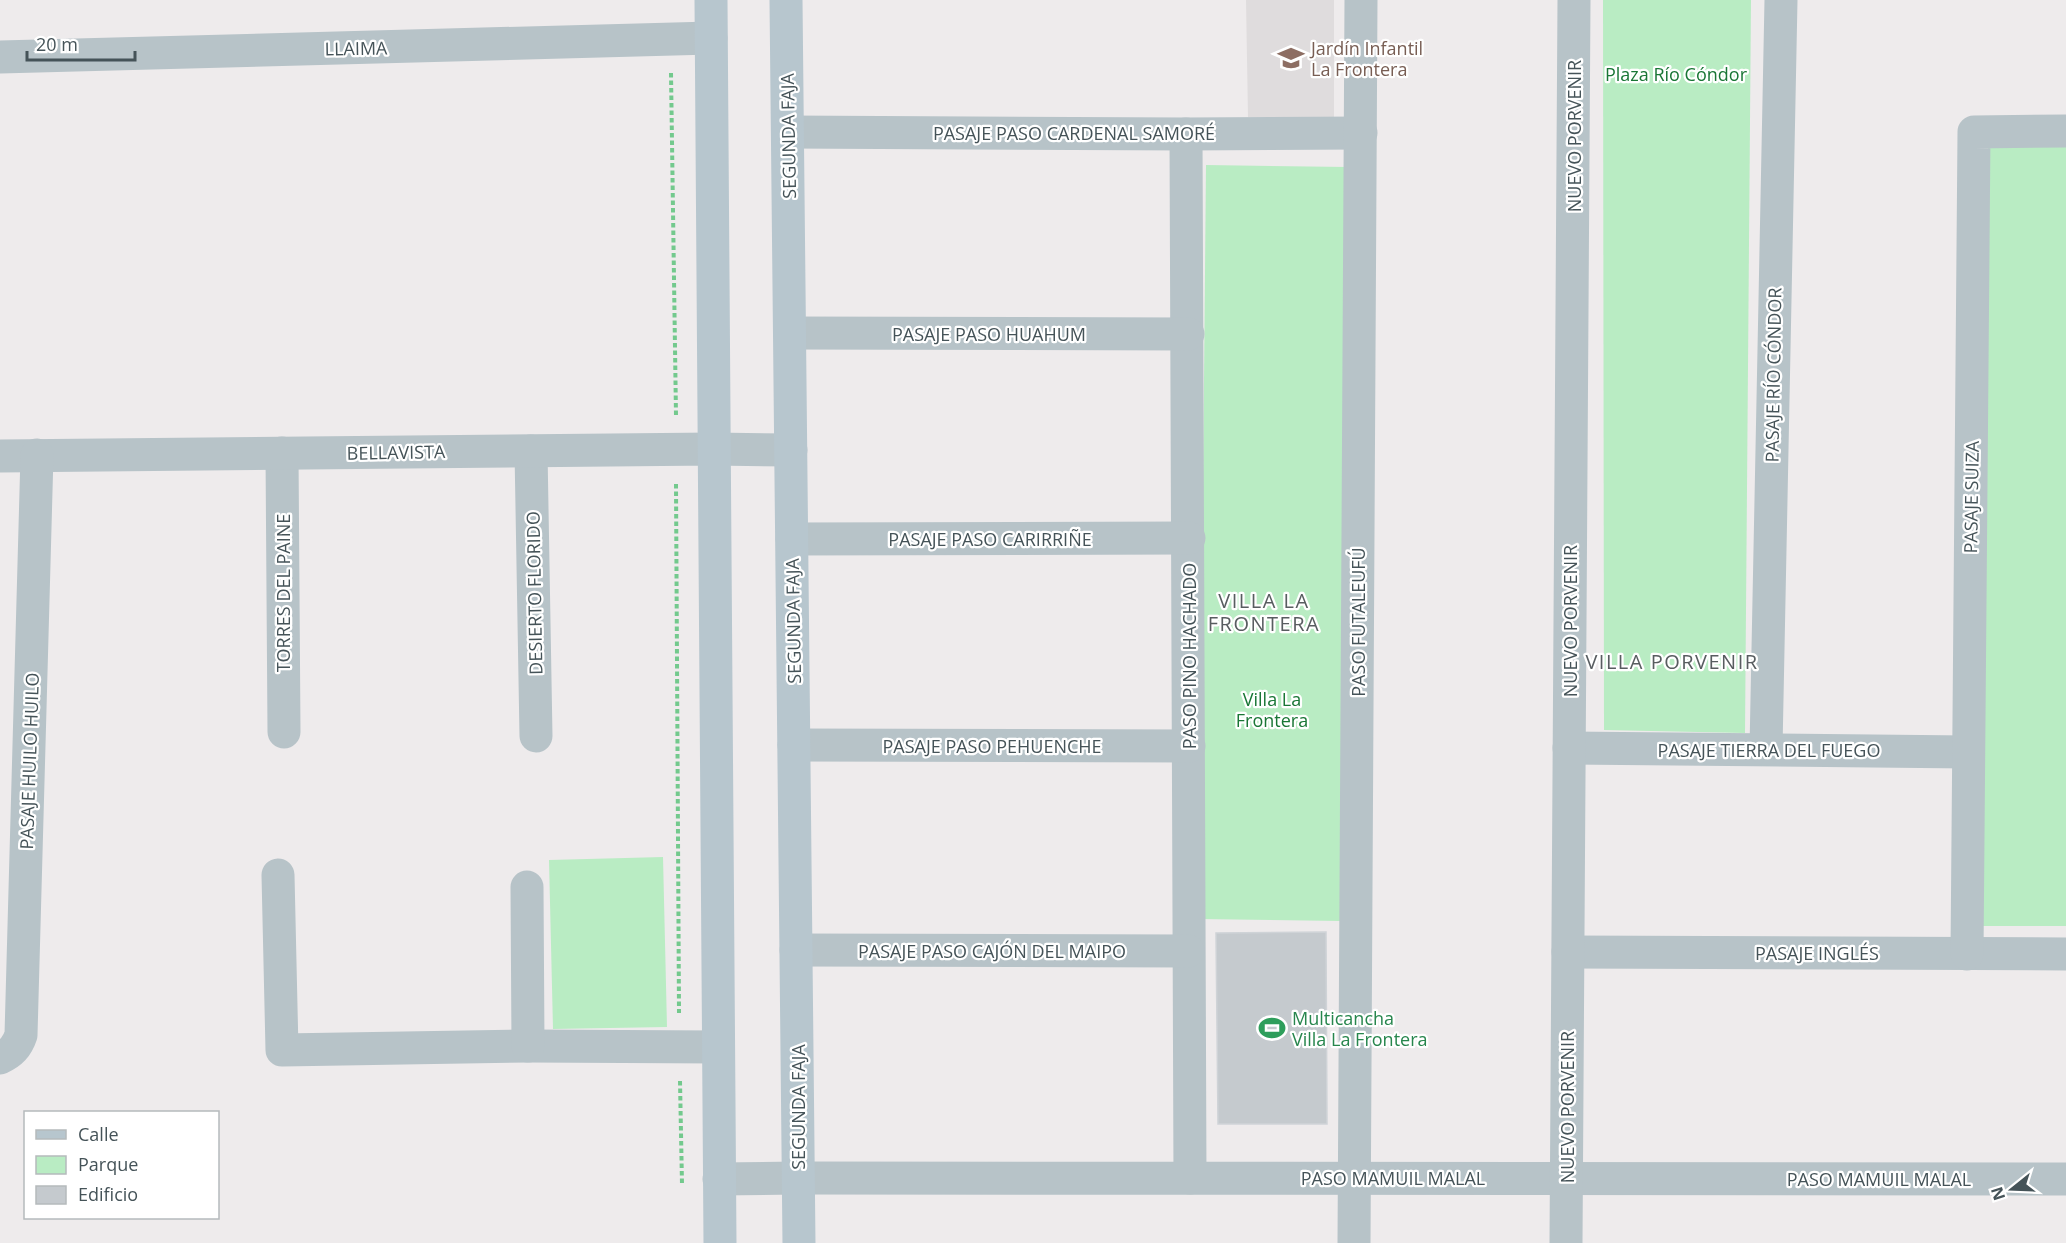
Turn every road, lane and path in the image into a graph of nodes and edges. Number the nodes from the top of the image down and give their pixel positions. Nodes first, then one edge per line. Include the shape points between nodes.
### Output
1 (711, 0) edge
2 (786, 0) edge
3 (1361, 0) edge
4 (1575, 0) edge
5 (1781, 0) edge
6 (711, 38) junction
7 (670, 40) junction
8 (0, 57) edge
9 (2066, 131) edge
10 (788, 132) junction
11 (1361, 133) junction
12 (1186, 134) junction
13 (790, 333) junction
14 (1188, 334) junction
15 (676, 449) junction
16 (713, 449) junction
17 (791, 450) junction
18 (531, 451) junction
19 (282, 453) junction
20 (37, 455) junction
21 (0, 456) edge
22 (1189, 538) junction
23 (792, 539) junction
24 (284, 732) dead end
25 (536, 736) dead end
26 (794, 746) junction
27 (1189, 746) junction
28 (1569, 748) junction
29 (1766, 749) junction
30 (1968, 752) junction
31 (278, 875) dead end
32 (527, 887) dead end
33 (796, 950) junction
34 (1188, 951) junction
35 (1568, 952) junction
36 (1966, 954) junction
37 (2066, 954) edge
38 (528, 1046) junction
39 (679, 1047) junction
40 (718, 1047) junction
41 (0, 1058) edge
42 (798, 1178) junction
43 (1190, 1178) junction
44 (1354, 1178) junction
45 (1567, 1178) junction
46 (719, 1179) junction
47 (2066, 1179) edge
48 (682, 1185) dead end
49 (720, 1243) edge
50 (799, 1243) edge
51 (1354, 1243) edge
52 (1566, 1243) edge

1 - 6 main road
2 - 10 main road, SEGUNDA FAJA
3 - 11 street, PASO FUTALEUFÚ
4 - 28 street, NUEVO PORVENIR
5 - 29 street, PASAJE RÍO CÓNDOR
6 - 7 street, LLAIMA
6 - 16 main road
7 - 8 street, LLAIMA
7 - 15 path
9 - 30 street, PASAJE SUIZA via 1974,132
10 - 12 street, PASAJE PASO CARDENAL SAMORÉ
10 - 13 main road, SEGUNDA FAJA
11 - 12 street, PASAJE PASO CARDENAL SAMORÉ
11 - 44 street, PASO FUTALEUFÚ
12 - 14 street, PASO PINO HACHADO
13 - 14 street, PASAJE PASO HUAHUM
13 - 17 main road, SEGUNDA FAJA
14 - 22 street, PASO PINO HACHADO
15 - 16 street, BELLAVISTA
15 - 18 street, BELLAVISTA
15 - 39 path
16 - 17 street, BELLAVISTA
16 - 40 main road
17 - 23 main road, SEGUNDA FAJA
18 - 19 street, BELLAVISTA
18 - 25 street, DESIERTO FLORIDO
19 - 20 street, BELLAVISTA
19 - 24 street, TORRES DEL PAINE
20 - 21 street, BELLAVISTA
20 - 41 street, PASAJE HUILO HUILO via 21,1035 12,1051
22 - 23 street, PASAJE PASO CARIRRIÑE
22 - 27 street, PASO PINO HACHADO
23 - 26 main road, SEGUNDA FAJA
26 - 27 street, PASAJE PASO PEHUENCHE
26 - 33 main road, SEGUNDA FAJA
27 - 34 street, PASO PINO HACHADO
28 - 29 street, PASAJE TIERRA DEL FUEGO
28 - 35 street, NUEVO PORVENIR
29 - 30 street, PASAJE TIERRA DEL FUEGO
30 - 36 street, PASAJE SUIZA
31 - 38 street via 282,1050
32 - 38 street
33 - 34 street, PASAJE PASO CAJÓN DEL MAIPO
33 - 42 main road, SEGUNDA FAJA
34 - 43 street, PASO PINO HACHADO
35 - 36 street, PASAJE INGLÉS
35 - 45 street, NUEVO PORVENIR
36 - 37 street, PASAJE INGLÉS
38 - 39 street
39 - 40 street
39 - 48 path
40 - 46 main road
42 - 43 street, PASO MAMUIL MALAL
42 - 46 street, PASO MAMUIL MALAL
42 - 50 main road, SEGUNDA FAJA
43 - 44 street, PASO MAMUIL MALAL
44 - 45 street, PASO MAMUIL MALAL
44 - 51 street, PASO FUTALEUFÚ
45 - 47 street, PASO MAMUIL MALAL
45 - 52 street, NUEVO PORVENIR
46 - 49 main road

